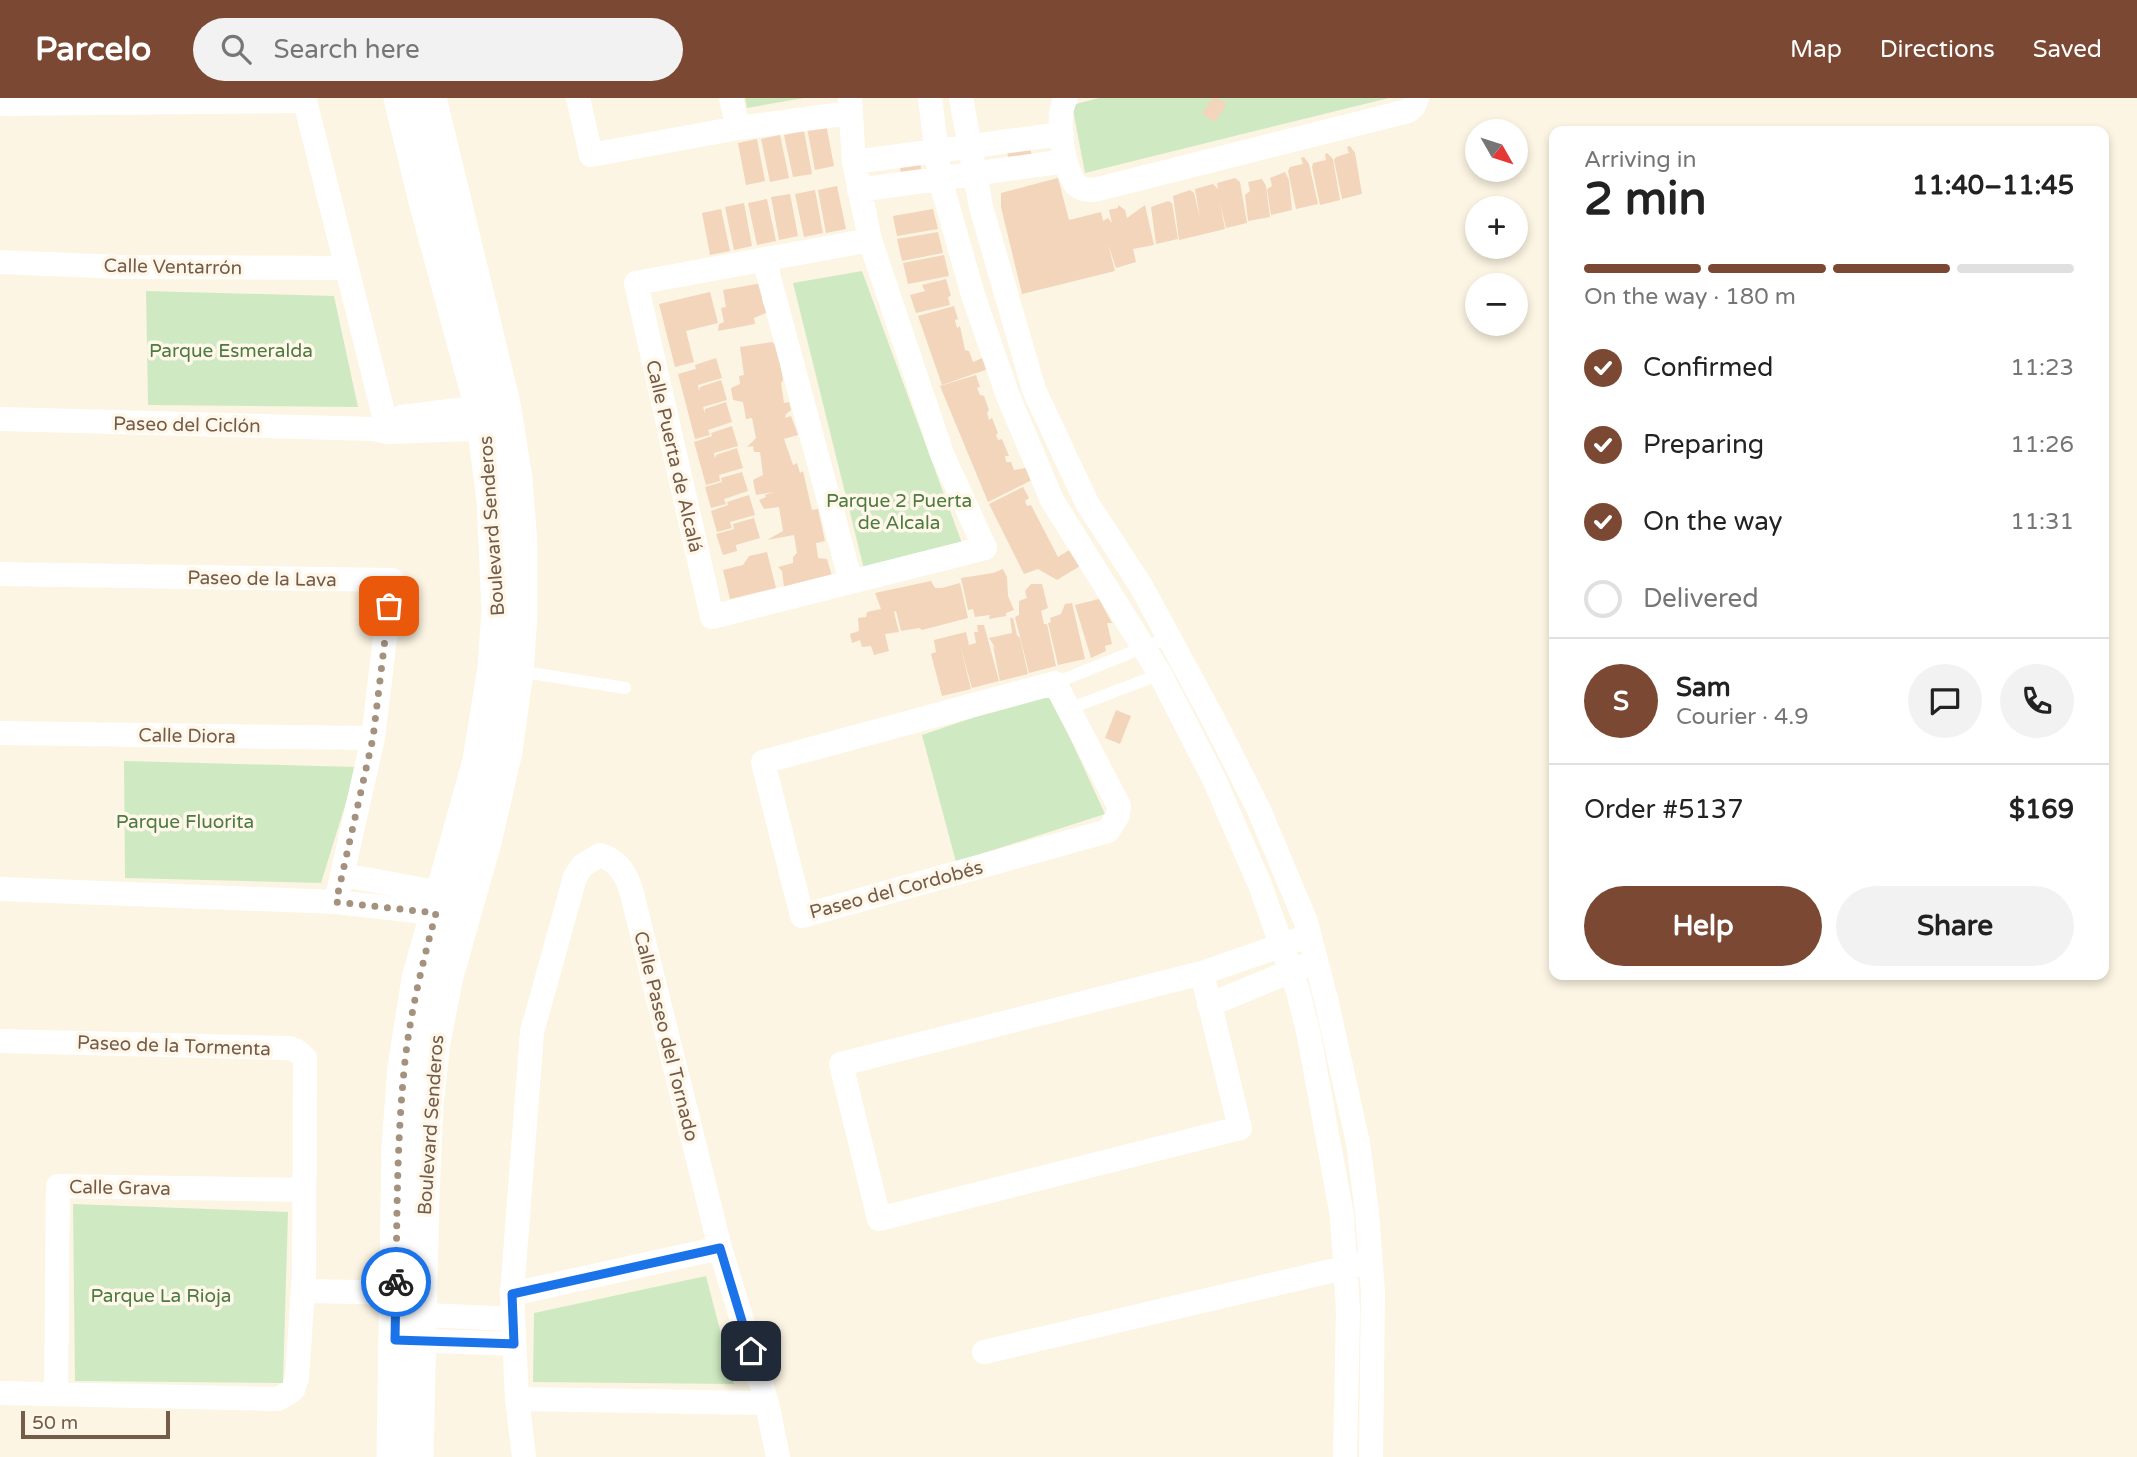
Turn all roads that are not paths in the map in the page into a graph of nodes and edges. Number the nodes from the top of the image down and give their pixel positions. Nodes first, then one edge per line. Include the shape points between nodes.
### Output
1 (400, 98) edge
2 (430, 98) edge
3 (578, 98) edge
4 (731, 98) edge
5 (930, 98) edge
6 (961, 98) edge
7 (1066, 98) edge
8 (1417, 98) edge
9 (0, 104) edge
10 (850, 105) edge
11 (738, 128) junction
12 (1062, 134) junction
13 (970, 146) junction
14 (937, 150) junction
15 (1066, 161) junction
16 (854, 162) junction
17 (975, 174) junction
18 (940, 179) junction
19 (859, 190) junction
20 (870, 240) junction
21 (764, 259) junction
22 (0, 262) edge
23 (346, 268) junction
24 (495, 417) junction
25 (0, 419) edge
26 (382, 427) junction
27 (0, 574) edge
28 (851, 582) junction
29 (1170, 637) junction
30 (1143, 649) junction
31 (1185, 665) junction
32 (505, 669) junction
33 (1160, 674) junction
34 (1055, 683) junction
35 (625, 688) dead end
36 (1069, 709) junction
37 (0, 733) edge
38 (373, 738) junction
39 (344, 875) junction
40 (0, 889) edge
41 (336, 902) junction
42 (452, 905) junction
43 (1309, 936) junction
44 (1283, 945) junction
45 (1316, 961) junction
46 (1291, 971) junction
47 (1202, 973) junction
48 (1209, 1005) junction
49 (0, 1041) edge
50 (304, 1190) junction
51 (720, 1248) junction
52 (1358, 1265) junction
53 (303, 1283) junction
54 (512, 1294) junction
55 (408, 1306) junction
56 (514, 1332) junction
57 (984, 1352) dead end
58 (0, 1393) edge
59 (56, 1394) junction
60 (517, 1399) junction
61 (766, 1403) junction
62 (393, 1457) edge
63 (417, 1457) edge
64 (524, 1457) edge
65 (778, 1457) edge
66 (1345, 1457) edge
67 (1371, 1457) edge

1 - 24 main road, Boulevard Senderos via 426,205
2 - 24 main road, Boulevard Senderos
3 - 11 street, Calle Puerta de Alcalá via 592,155
4 - 11 street
5 - 14 street
6 - 13 street
7 - 12 street via 1060,115
8 - 15 street via 1408,111 1094,190 1074,182
9 - 23 street via 305,101
10 - 11 street, Calle Puerta de Alcalá
10 - 16 street, Calle Puerta de Alcalá
12 - 13 street
12 - 15 street
13 - 14 street
13 - 17 street
14 - 16 street
14 - 18 street
15 - 17 street
16 - 19 street, Calle Puerta de Alcalá
17 - 18 street
17 - 29 street via 991,247 1034,390 1087,503
18 - 19 street
18 - 30 street via 1008,396 1052,500
19 - 20 street, Calle Puerta de Alcalá
20 - 21 street, Calle Puerta de Alcalá
20 - 28 street, Calle Puerta de Alcalá via 942,454 985,548
21 - 28 street
21 - 28 street, Calle Puerta de Alcalá via 636,283 712,617
22 - 23 street, Calle Ventarrón
23 - 26 street
24 - 26 street, Paseo del Ciclón
24 - 32 main road, Boulevard Senderos via 504,479 521,545 521,615
25 - 26 street, Paseo del Ciclón
27 - 38 street, Paseo de la Lava via 392,580
29 - 30 lane
29 - 31 street
30 - 33 street
30 - 34 lane
31 - 33 lane
31 - 43 street via 1259,810
32 - 35 lane
32 - 42 main road, Boulevard Senderos via 506,751 485,842
33 - 36 lane
33 - 44 street via 1214,779
34 - 36 street, Paseo del Cordobés
34 - 36 street, Paseo del Cordobés via 763,762 802,916 1108,831 1119,806
37 - 38 street, Calle Diora
38 - 39 street, Paseo de la Lava
39 - 41 street, Paseo de la Lava
39 - 42 street
40 - 41 street
41 - 42 street
42 - 55 main road, Boulevard Senderos
43 - 44 street
43 - 45 street
44 - 46 street
44 - 47 street
45 - 46 street
45 - 52 street via 1358,1143 1367,1212
46 - 48 street
46 - 52 street via 1309,1036 1342,1216
47 - 48 street
47 - 48 street via 841,1064 879,1219 1240,1128
49 - 50 street, Paseo de la Tormenta via 297,1051 305,1058
50 - 53 street, Paseo de la Tormenta
50 - 59 street, Calle Grava via 58,1186
51 - 54 street
51 - 54 street, Calle Paseo del Tornado via 631,890 617,863 600,855 583,865 575,877 532,1032
51 - 61 street, Calle Paseo del Tornado
52 - 57 street
52 - 66 street
52 - 67 street via 1373,1293
53 - 55 street
53 - 59 street, Paseo de la Tormenta via 297,1378 293,1390 278,1399
54 - 56 street, Calle Paseo del Tornado
55 - 56 street
55 - 62 main road, Boulevard Senderos
55 - 63 main road, Boulevard Senderos
56 - 60 street, Calle Paseo del Tornado
58 - 59 street, Paseo de la Tormenta
60 - 61 street
60 - 64 street, Calle Paseo del Tornado
61 - 65 street, Calle Paseo del Tornado

